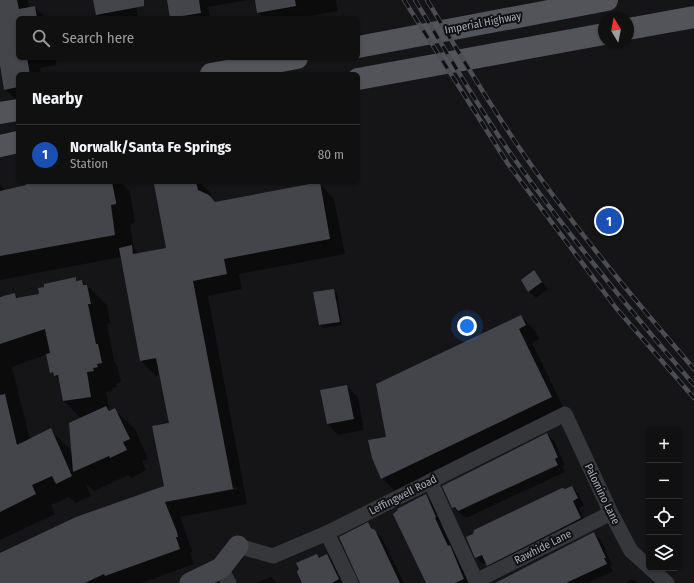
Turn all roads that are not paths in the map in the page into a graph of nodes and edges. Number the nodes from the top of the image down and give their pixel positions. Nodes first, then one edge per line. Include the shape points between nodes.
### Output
1 (607, 0) edge
2 (694, 17) edge
3 (634, 28) edge
4 (598, 35) edge
5 (360, 47) edge
6 (286, 60) edge
7 (222, 72) edge
8 (360, 79) edge
9 (16, 110) edge
10 (0, 113) edge
11 (16, 142) edge
12 (0, 146) edge
13 (564, 414) joint
14 (430, 481) junction
15 (611, 513) junction
16 (327, 533) junction
17 (238, 546) joint
18 (646, 563) edge
19 (654, 571) edge
20 (225, 576) edge
21 (476, 582) edge
22 (190, 583) edge
23 (351, 583) edge
24 (667, 583) edge

1 - 5 main road, Imperial Highway
2 - 3 main road
4 - 8 main road
6 - 7 main road
9 - 10 main road
11 - 12 main road
13 - 14 street, Leffingwell Road
13 - 15 street, Palomino Lane
14 - 16 street, Leffingwell Road
14 - 21 street
15 - 18 street, Palomino Lane via 632,551
15 - 21 street, Rawhide Lane
16 - 17 street, Leffingwell Road via 273,556
16 - 23 street
17 - 20 street
19 - 24 street, Palomino Lane
20 - 22 street

